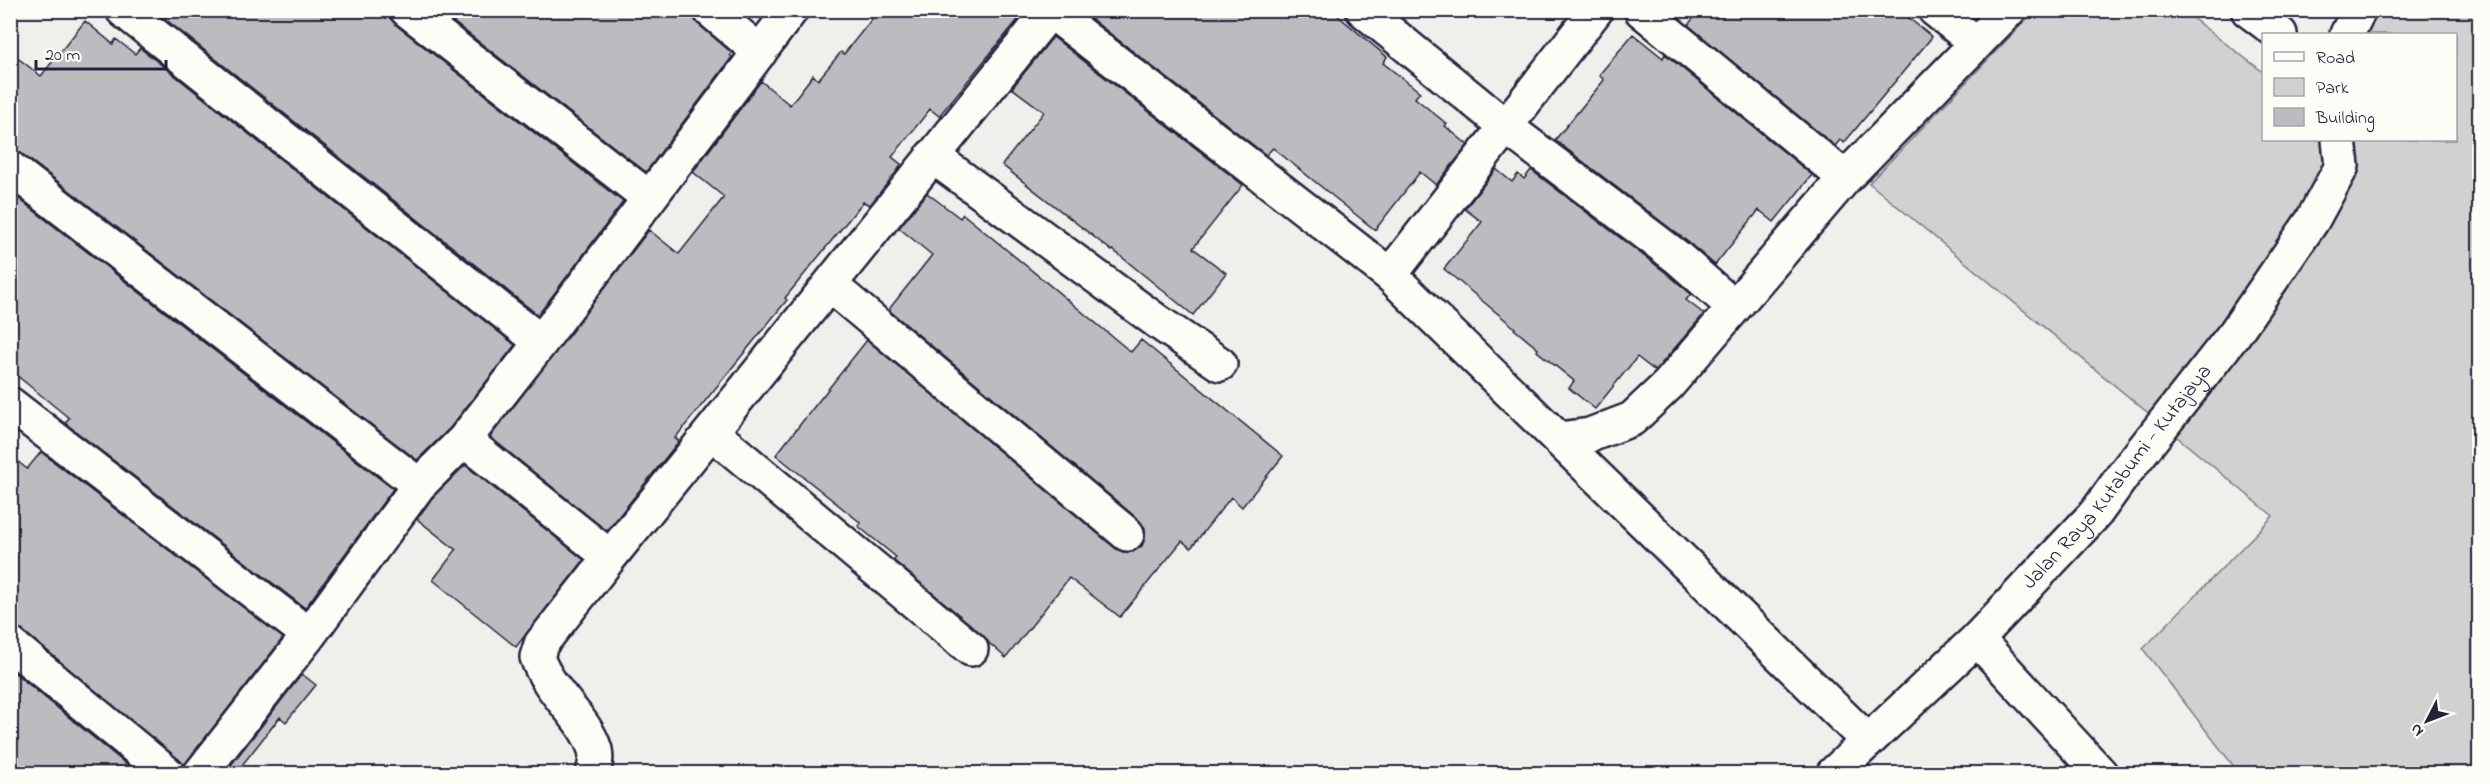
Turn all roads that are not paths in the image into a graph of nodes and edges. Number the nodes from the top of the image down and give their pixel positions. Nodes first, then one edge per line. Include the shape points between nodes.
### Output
1 (123, 10) edge
2 (407, 10) edge
3 (710, 10) edge
4 (791, 10) edge
5 (1363, 10) edge
6 (1596, 10) edge
7 (1641, 10) edge
8 (1935, 10) edge
9 (2009, 10) edge
10 (2248, 10) edge
11 (2359, 10) edge
12 (1049, 11) edge
13 (2279, 33) edge
14 (2348, 33) edge
15 (1976, 43) junction
16 (760, 52) junction
17 (1505, 126) junction
18 (2339, 141) edge
19 (932, 156) junction
20 (10, 168) edge
21 (1845, 178) junction
22 (648, 197) junction
23 (1390, 275) junction
24 (830, 285) junction
25 (1734, 307) junction
26 (541, 342) junction
27 (1220, 364) dead end
28 (10, 404) edge
29 (711, 432) junction
30 (1559, 439) junction
31 (464, 440) junction
32 (418, 485) junction
33 (1127, 534) dead end
34 (610, 557) junction
35 (309, 635) junction
36 (1977, 639) junction
37 (10, 644) edge
38 (971, 650) dead end
39 (1868, 741) junction
40 (168, 774) edge
41 (200, 774) edge
42 (593, 774) edge
43 (1833, 774) edge
44 (2101, 774) edge

1 - 26 street
2 - 22 street
3 - 16 street
4 - 16 street
5 - 17 street
6 - 17 street
7 - 21 street
8 - 15 street
9 - 15 street
10 - 13 street
11 - 14 street
12 - 19 street
12 - 23 street
15 - 21 street
16 - 22 street
17 - 23 street
17 - 25 street via 1677,257
18 - 36 street, Jalan Raya Kutabumi - Kutajaya via 2342,166 2312,221 2235,333 2096,513
19 - 24 street
19 - 27 street
20 - 32 street
21 - 25 street
22 - 26 street
23 - 30 street
24 - 29 street
24 - 33 street
25 - 30 street via 1668,385 1632,419 1590,435
26 - 31 street
28 - 35 street
29 - 34 street
29 - 38 street
30 - 39 street
31 - 32 street
31 - 34 street
32 - 35 street
34 - 42 street via 541,644 537,657 548,682 591,740 595,752
35 - 41 street
36 - 39 street, Jalan Raya Kutabumi - Kutajaya
36 - 44 street
37 - 40 street
39 - 43 street, Jalan Raya Kutabumi - Kutajaya

